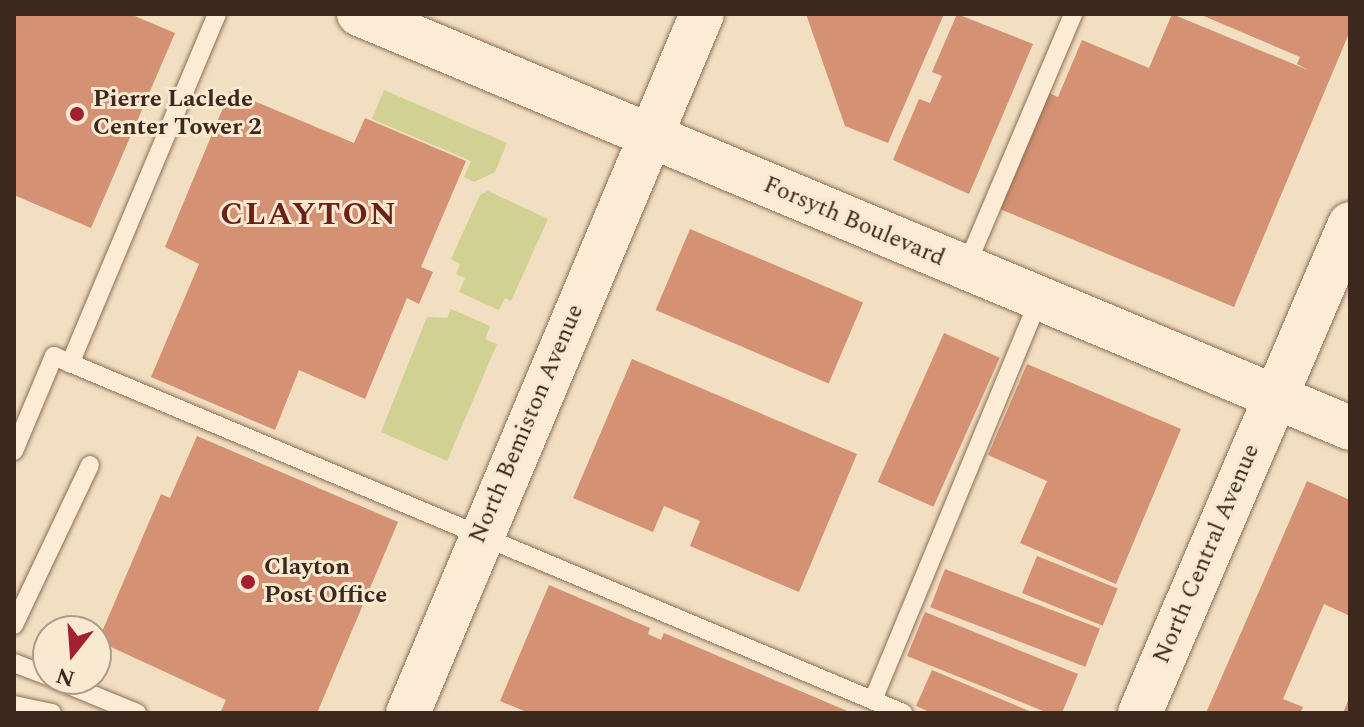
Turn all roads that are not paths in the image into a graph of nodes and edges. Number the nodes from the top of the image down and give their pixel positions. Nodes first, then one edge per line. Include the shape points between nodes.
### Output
1 (217, 14) edge
2 (359, 14) edge
3 (702, 14) edge
4 (1073, 14) edge
5 (650, 136) junction
6 (1350, 224) edge
7 (965, 269) junction
8 (1039, 300) junction
9 (70, 363) junction
10 (1273, 396) junction
11 (1350, 428) edge
12 (14, 451) edge
13 (90, 465) dead end
14 (479, 537) junction
15 (14, 625) edge
16 (93, 695) edge
17 (873, 700) junction
18 (14, 705) edge
19 (52, 713) edge
20 (137, 713) edge
21 (408, 713) edge
22 (903, 713) edge
23 (1140, 713) edge

1 - 9 lane
2 - 5 street, Forsyth Boulevard
3 - 5 street, North Bemiston Avenue
4 - 7 lane
5 - 7 street, Forsyth Boulevard
5 - 14 street, North Bemiston Avenue
6 - 10 street, North Central Avenue
7 - 8 street, Forsyth Boulevard
8 - 10 street, Forsyth Boulevard
8 - 17 lane
9 - 12 lane via 54,356
9 - 14 lane
10 - 11 street, Forsyth Boulevard
10 - 23 street, North Central Avenue
13 - 15 lane
14 - 17 lane
14 - 21 street, North Bemiston Avenue
16 - 20 lane
17 - 22 lane
18 - 19 lane

